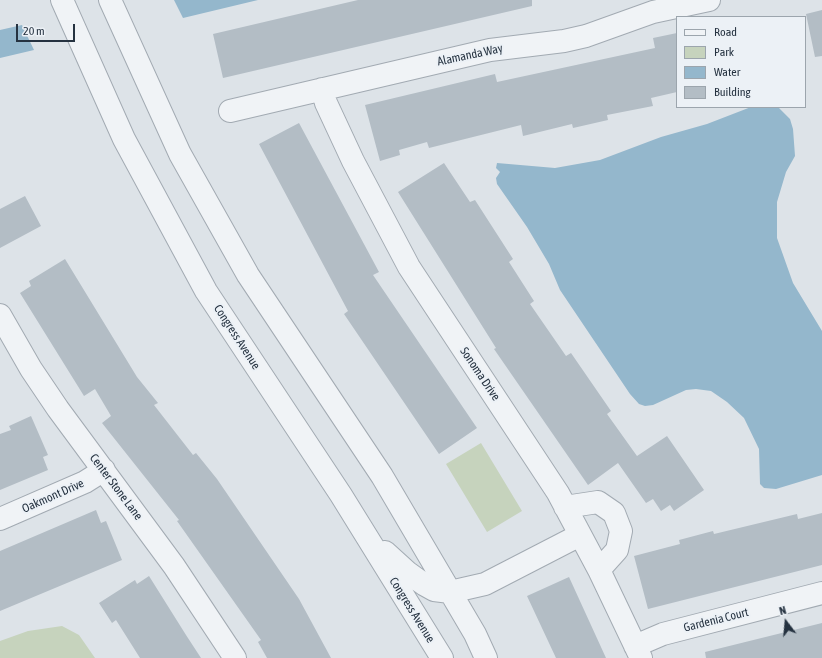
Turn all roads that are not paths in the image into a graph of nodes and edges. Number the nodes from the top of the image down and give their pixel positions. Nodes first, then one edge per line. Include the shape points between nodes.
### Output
1 (62, 0) edge
2 (110, 0) edge
3 (709, 0) edge
4 (322, 89) junction
5 (230, 110) dead end
6 (0, 315) edge
7 (104, 470) junction
8 (565, 506) junction
9 (0, 519) edge
10 (363, 532) junction
11 (580, 534) junction
12 (599, 570) junction
13 (450, 592) junction
14 (822, 593) edge
15 (638, 652) edge
16 (235, 658) edge
17 (442, 658) edge
18 (486, 658) edge

1 - 10 street, Congress Avenue via 124,139 206,291
2 - 13 street via 180,154 248,275 382,476
3 - 4 street, Alamanda Way via 653,12 579,38 490,50
4 - 5 street, Alamanda Way
4 - 8 street, Sonoma Drive via 353,161 415,278
6 - 7 street, Center Stone Lane via 31,369
7 - 9 street, Oakmont Drive via 86,482
7 - 16 street, Center Stone Lane via 174,566
8 - 11 street, Sonoma Drive
8 - 12 street via 598,502 614,513 621,531 617,550
10 - 13 street via 425,585 434,590
10 - 17 street, Congress Avenue
11 - 12 street, Sonoma Drive
11 - 13 street via 486,584
12 - 15 street, Sonoma Drive
13 - 18 street
14 - 15 street, Gardenia Court via 663,634

